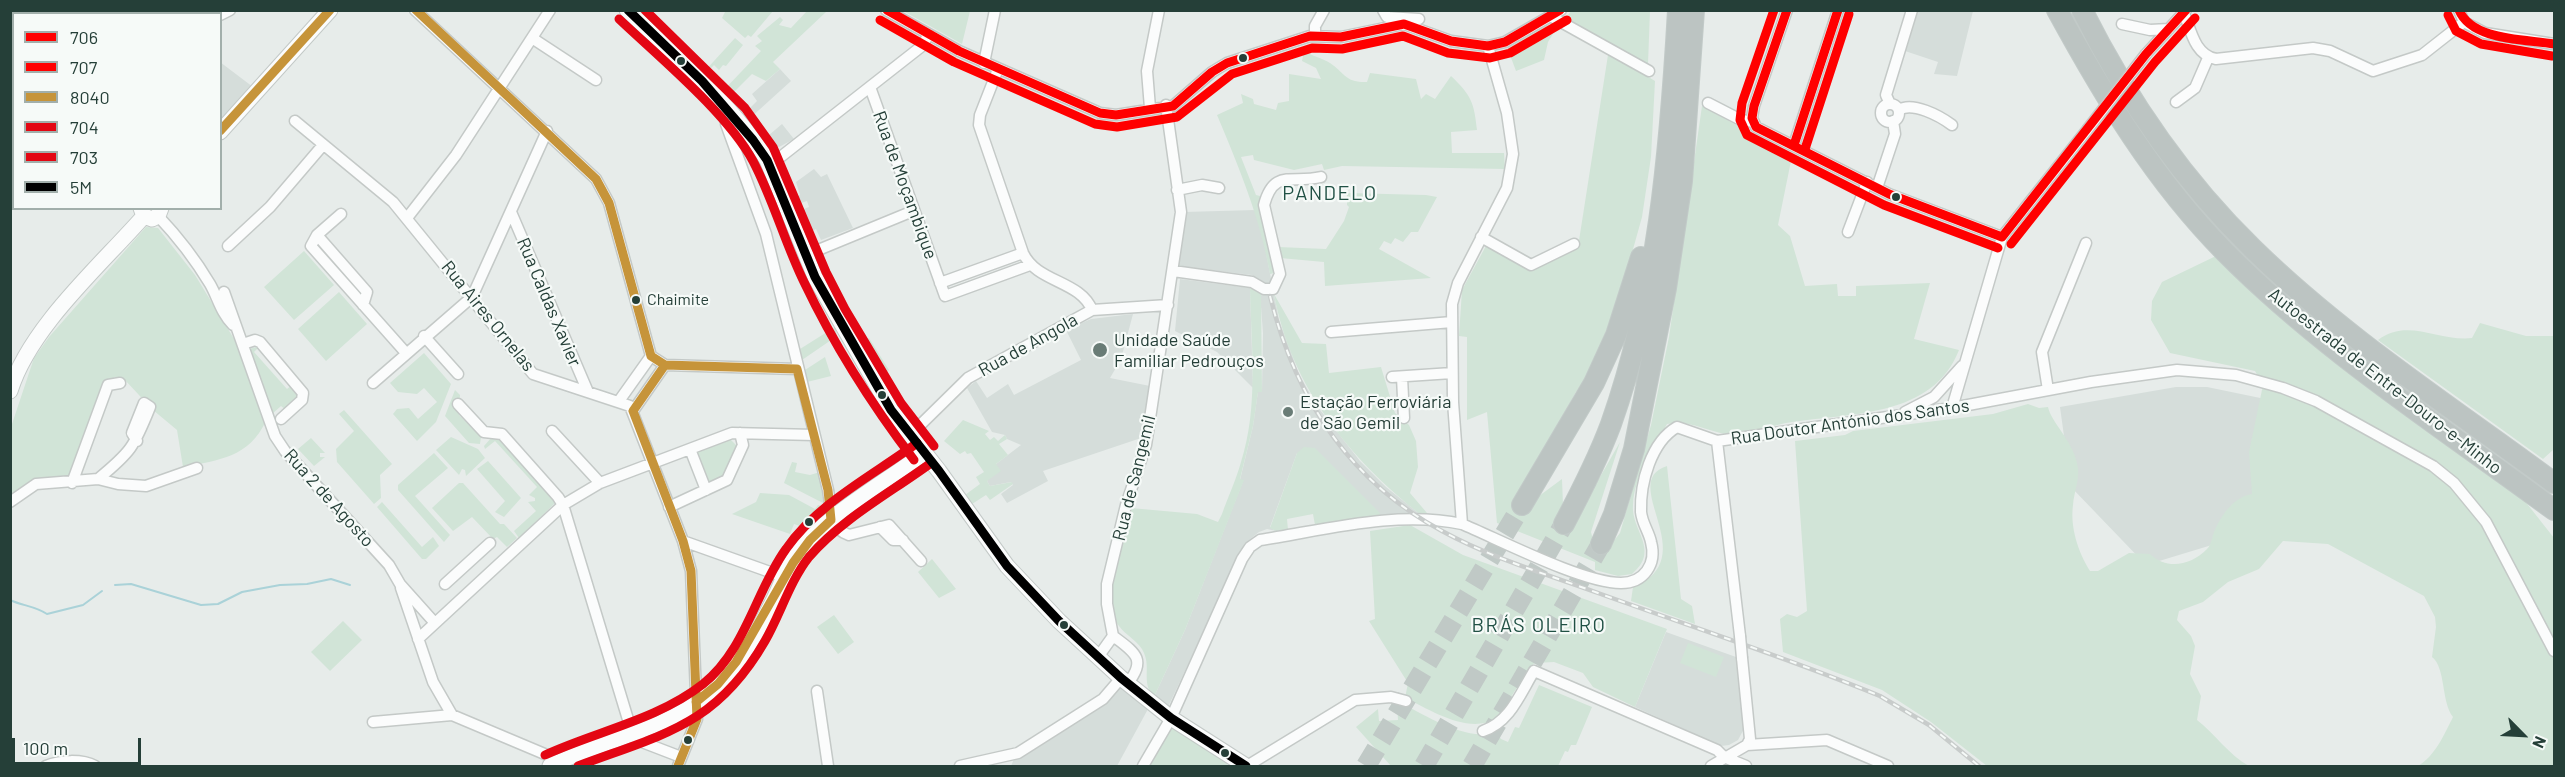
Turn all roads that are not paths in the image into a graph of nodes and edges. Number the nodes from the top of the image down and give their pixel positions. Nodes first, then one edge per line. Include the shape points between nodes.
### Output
1 (330, 10) edge
2 (415, 10) edge
3 (550, 10) edge
4 (627, 10) edge
5 (995, 10) edge
6 (1159, 10) edge
7 (1324, 10) edge
8 (1383, 10) edge
9 (1670, 10) edge
10 (1678, 10) edge
11 (1694, 10) edge
12 (1787, 10) edge
13 (1838, 10) edge
14 (1912, 10) edge
15 (2057, 10) edge
16 (2082, 10) edge
17 (2459, 10) edge
18 (890, 11) edge
19 (2185, 12) edge
20 (1557, 14) edge
21 (1420, 15) edge
22 (2464, 22) junction
23 (2122, 24) dead end
24 (2169, 28) junction
25 (1426, 31) junction
26 (929, 34) junction
27 (1315, 36) junction
28 (532, 38) junction
29 (2554, 44) edge
30 (1488, 46) junction
31 (2208, 58) junction
32 (984, 63) junction
33 (998, 69) junction
34 (1649, 71) dead end
35 (596, 80) dead end
36 (870, 87) junction
37 (499, 88) junction
38 (2176, 102) dead end
39 (1708, 103) dead end
40 (1166, 105) junction
41 (1894, 107) junction
42 (1150, 108) junction
43 (730, 111) junction
44 (295, 121) dead end
45 (1893, 121) junction
46 (1754, 122) junction
47 (1952, 125) dead end
48 (222, 130) edge
49 (547, 131) junction
50 (323, 145) junction
51 (1794, 145) junction
52 (770, 165) junction
53 (1321, 177) dead end
54 (1872, 185) junction
55 (1219, 188) dead end
56 (1177, 190) junction
57 (913, 211) junction
58 (151, 212) edge
59 (511, 212) junction
60 (341, 214) dead end
61 (407, 218) junction
62 (1848, 232) dead end
63 (1481, 237) junction
64 (2002, 237) junction
65 (2086, 243) dead end
66 (1574, 244) dead end
67 (228, 246) dead end
68 (1023, 253) junction
69 (806, 255) junction
70 (1030, 265) junction
71 (1173, 271) junction
72 (940, 283) junction
73 (224, 292) dead end
74 (472, 297) junction
75 (1168, 305) junction
76 (1092, 310) junction
77 (1452, 322) junction
78 (238, 329) junction
79 (1330, 332) dead end
80 (424, 336) junction
81 (243, 344) junction
82 (406, 353) junction
83 (651, 356) junction
84 (1969, 356) junction
85 (665, 365) junction
86 (797, 369) junction
87 (1452, 373) junction
88 (458, 374) dead end
89 (120, 382) dead end
90 (373, 383) dead end
91 (2048, 390) junction
92 (10, 391) edge
93 (588, 392) junction
94 (619, 401) junction
95 (458, 404) dead end
96 (1952, 408) junction
97 (633, 411) junction
98 (1898, 416) junction
99 (1404, 418) dead end
100 (281, 419) dead end
101 (552, 431) dead end
102 (740, 433) junction
103 (814, 435) junction
104 (910, 435) junction
105 (137, 441) dead end
106 (1717, 441) junction
107 (690, 448) junction
108 (924, 453) junction
109 (653, 463) junction
110 (197, 468) dead end
111 (98, 479) junction
112 (72, 483) junction
113 (600, 483) junction
114 (2554, 483) edge
115 (706, 490) junction
116 (10, 502) edge
117 (563, 505) junction
118 (1522, 505) tunnel mouth
119 (669, 507) junction
120 (2554, 510) edge
121 (831, 520) junction
122 (1462, 524) junction
123 (1564, 524) tunnel mouth
124 (683, 541) junction
125 (490, 543) dead end
126 (1601, 544) tunnel mouth
127 (921, 561) dead end
128 (468, 562) junction
129 (784, 577) junction
130 (482, 578) junction
131 (400, 584) junction
132 (445, 584) dead end
133 (434, 622) junction
134 (1113, 636) junction
135 (418, 639) junction
136 (2554, 651) edge
137 (1098, 657) junction
138 (1124, 681) junction
139 (817, 691) dead end
140 (1406, 701) dead end
141 (696, 702) junction
142 (1162, 711) junction
143 (452, 715) junction
144 (373, 722) dead end
145 (1483, 731) dead end
146 (633, 735) junction
147 (1747, 745) junction
148 (1010, 756) junction
149 (1724, 757) junction
150 (680, 764) edge
151 (553, 765) edge
152 (46, 766) edge
153 (95, 766) edge
154 (828, 766) edge
155 (960, 766) edge
156 (1006, 766) edge
157 (1143, 766) edge
158 (1246, 766) edge
159 (1711, 766) edge
160 (1746, 766) edge
161 (1888, 766) edge

1 - 48 main road
2 - 37 street
3 - 28 street
4 - 43 main road
5 - 32 street
6 - 42 street via 1148,71
7 - 27 street via 1315,26
8 - 21 street via 1388,17
9 - 118 highway via 1657,183 1631,292 1594,383
10 - 123 highway via 1665,193 1638,327 1610,426
11 - 126 highway via 1682,181 1656,336 1626,481
12 - 46 street via 1754,106
13 - 51 street
14 - 41 street via 1886,95
15 - 120 highway, Autoestrada de Entre-Douro-e-Minho via 2136,144 2225,252 2316,333
16 - 114 highway, Autoestrada de Entre-Douro-e-Minho via 2153,131 2199,190 2253,249 2324,312
17 - 22 street
18 - 26 street
19 - 24 street
19 - 31 street via 2200,52
20 - 30 street via 1505,42
20 - 34 street
21 - 25 street
22 - 29 street via 2485,33
22 - 31 street via 2422,55 2373,71 2330,51 2313,48
23 - 24 street via 2150,30
24 - 64 street, bridge
25 - 27 street via 1404,24 1341,37
25 - 30 street via 1451,41
26 - 32 street
26 - 36 street via 922,46
27 - 40 street via 1288,41 1227,63 1179,103
28 - 35 street
28 - 37 street
30 - 63 street via 1507,113 1513,154 1508,188
31 - 38 street via 2195,87
32 - 33 street
33 - 42 street via 1100,113 1116,115
33 - 68 street via 980,115 980,125
36 - 52 street
36 - 57 street, Rua de Moçambique
37 - 49 street
37 - 61 street via 456,155
39 - 46 street via 1741,120
40 - 42 street
40 - 56 street, Rua de Sangemil
41 - 45 street via 1898,118
41 - 45 street via 1882,109 1887,121
41 - 47 street via 1908,106 1942,117
43 - 52 main road
43 - 86 street via 726,124 766,234
44 - 50 street, Rua Aires Ornelas
45 - 54 street via 1895,134
46 - 51 street via 1756,127
49 - 59 street
49 - 83 street via 596,179 609,203
50 - 61 street, Rua Aires Ornelas
50 - 67 street via 270,207
51 - 54 street
52 - 69 main road
53 - 71 street via 1303,181 1284,178 1275,183 1266,197 1264,206 1280,274 1272,289 1252,282
54 - 62 street
54 - 64 street
55 - 56 street via 1202,185
56 - 71 street, Rua de Sangemil via 1181,212
57 - 69 street
57 - 72 street, Rua de Moçambique
58 - 78 street via 191,254 224,316
58 - 92 main road via 44,328 21,363
59 - 74 street
59 - 93 street, Rua Caldas Xavier
60 - 82 street via 317,235 311,246
61 - 74 street, Rua Aires Ornelas
63 - 66 street via 1531,266
63 - 77 street via 1455,290
64 - 84 street
65 - 91 street via 2042,352
68 - 70 street
68 - 72 street, Rua de Moçambique
69 - 104 main road via 835,315
70 - 72 street, Rua de Moçambique via 945,296
70 - 76 street via 1077,292
71 - 75 street, Rua de Sangemil
73 - 78 street, Rua 2 de Agosto
74 - 80 street
74 - 93 street, Rua Aires Ornelas via 533,374
75 - 76 street, Rua de Angola
75 - 134 street, Rua de Sangemil via 1146,445 1126,505 1107,584
76 - 104 street, Rua de Angola via 969,378
77 - 79 street
77 - 87 street
78 - 81 street, Rua 2 de Agosto
80 - 82 street
80 - 88 street
81 - 100 street via 260,342 303,393 302,400
81 - 131 street, Rua 2 de Agosto via 275,436 389,565
82 - 90 street
83 - 85 street
83 - 94 street
84 - 96 street
84 - 98 street via 1934,397
85 - 86 street
85 - 97 street
86 - 103 street
87 - 99 street via 1397,377
87 - 122 street
89 - 112 street via 108,385
91 - 96 street, Rua Doutor António dos Santos
91 - 136 street, Rua Doutor António dos Santos via 2177,370 2236,375 2316,401 2365,426 2454,483 2486,522
93 - 94 street, Rua Aires Ornelas
94 - 97 street, Rua Aires Ornelas
95 - 117 street via 484,432 502,434
96 - 98 street, Rua Doutor António dos Santos
97 - 109 street
98 - 106 street, Rua Doutor António dos Santos
101 - 113 street
102 - 103 street
102 - 107 street
102 - 115 street via 743,445 727,480
103 - 121 street
104 - 108 main road
105 - 111 street via 128,454
106 - 122 street, Rua Doutor António dos Santos via 1677,427 1663,435 1649,466 1642,500 1641,514 1651,540 1652,561 1642,577 1632,581 1621,583 1574,571
106 - 147 street, bridge via 1750,734
107 - 109 street
107 - 115 street
108 - 121 main road
108 - 137 main road via 1023,585
109 - 113 street
109 - 119 street
110 - 111 street via 146,486
111 - 112 street
112 - 116 street via 36,484
113 - 117 street
115 - 119 street
117 - 130 street
117 - 146 street
119 - 124 street
121 - 127 street via 841,532 849,534 889,525
121 - 129 main road via 798,551
122 - 142 street, Rua Doutor António dos Santos via 1392,520 1255,543 1242,560
124 - 129 street
124 - 141 street via 691,571
125 - 128 street
128 - 130 street
128 - 132 street
129 - 141 main road via 731,670 712,693
130 - 133 street
131 - 133 street, Rua 2 de Agosto
131 - 135 street
133 - 135 street
134 - 137 street
134 - 138 street via 1138,659 1138,667
135 - 143 street via 433,682
137 - 138 main road
138 - 142 main road
138 - 148 street via 1103,699
139 - 154 street
140 - 158 street via 1391,697 1356,700
141 - 146 main road
141 - 150 street via 697,719
142 - 157 street
142 - 158 main road
143 - 144 street
143 - 151 street via 547,755
145 - 149 street via 1506,719 1534,671 1718,750
146 - 150 street
146 - 151 main road
147 - 149 street
147 - 161 street via 1827,740
148 - 155 street
148 - 156 street
149 - 159 street
149 - 160 street
152 - 153 street via 56,762

